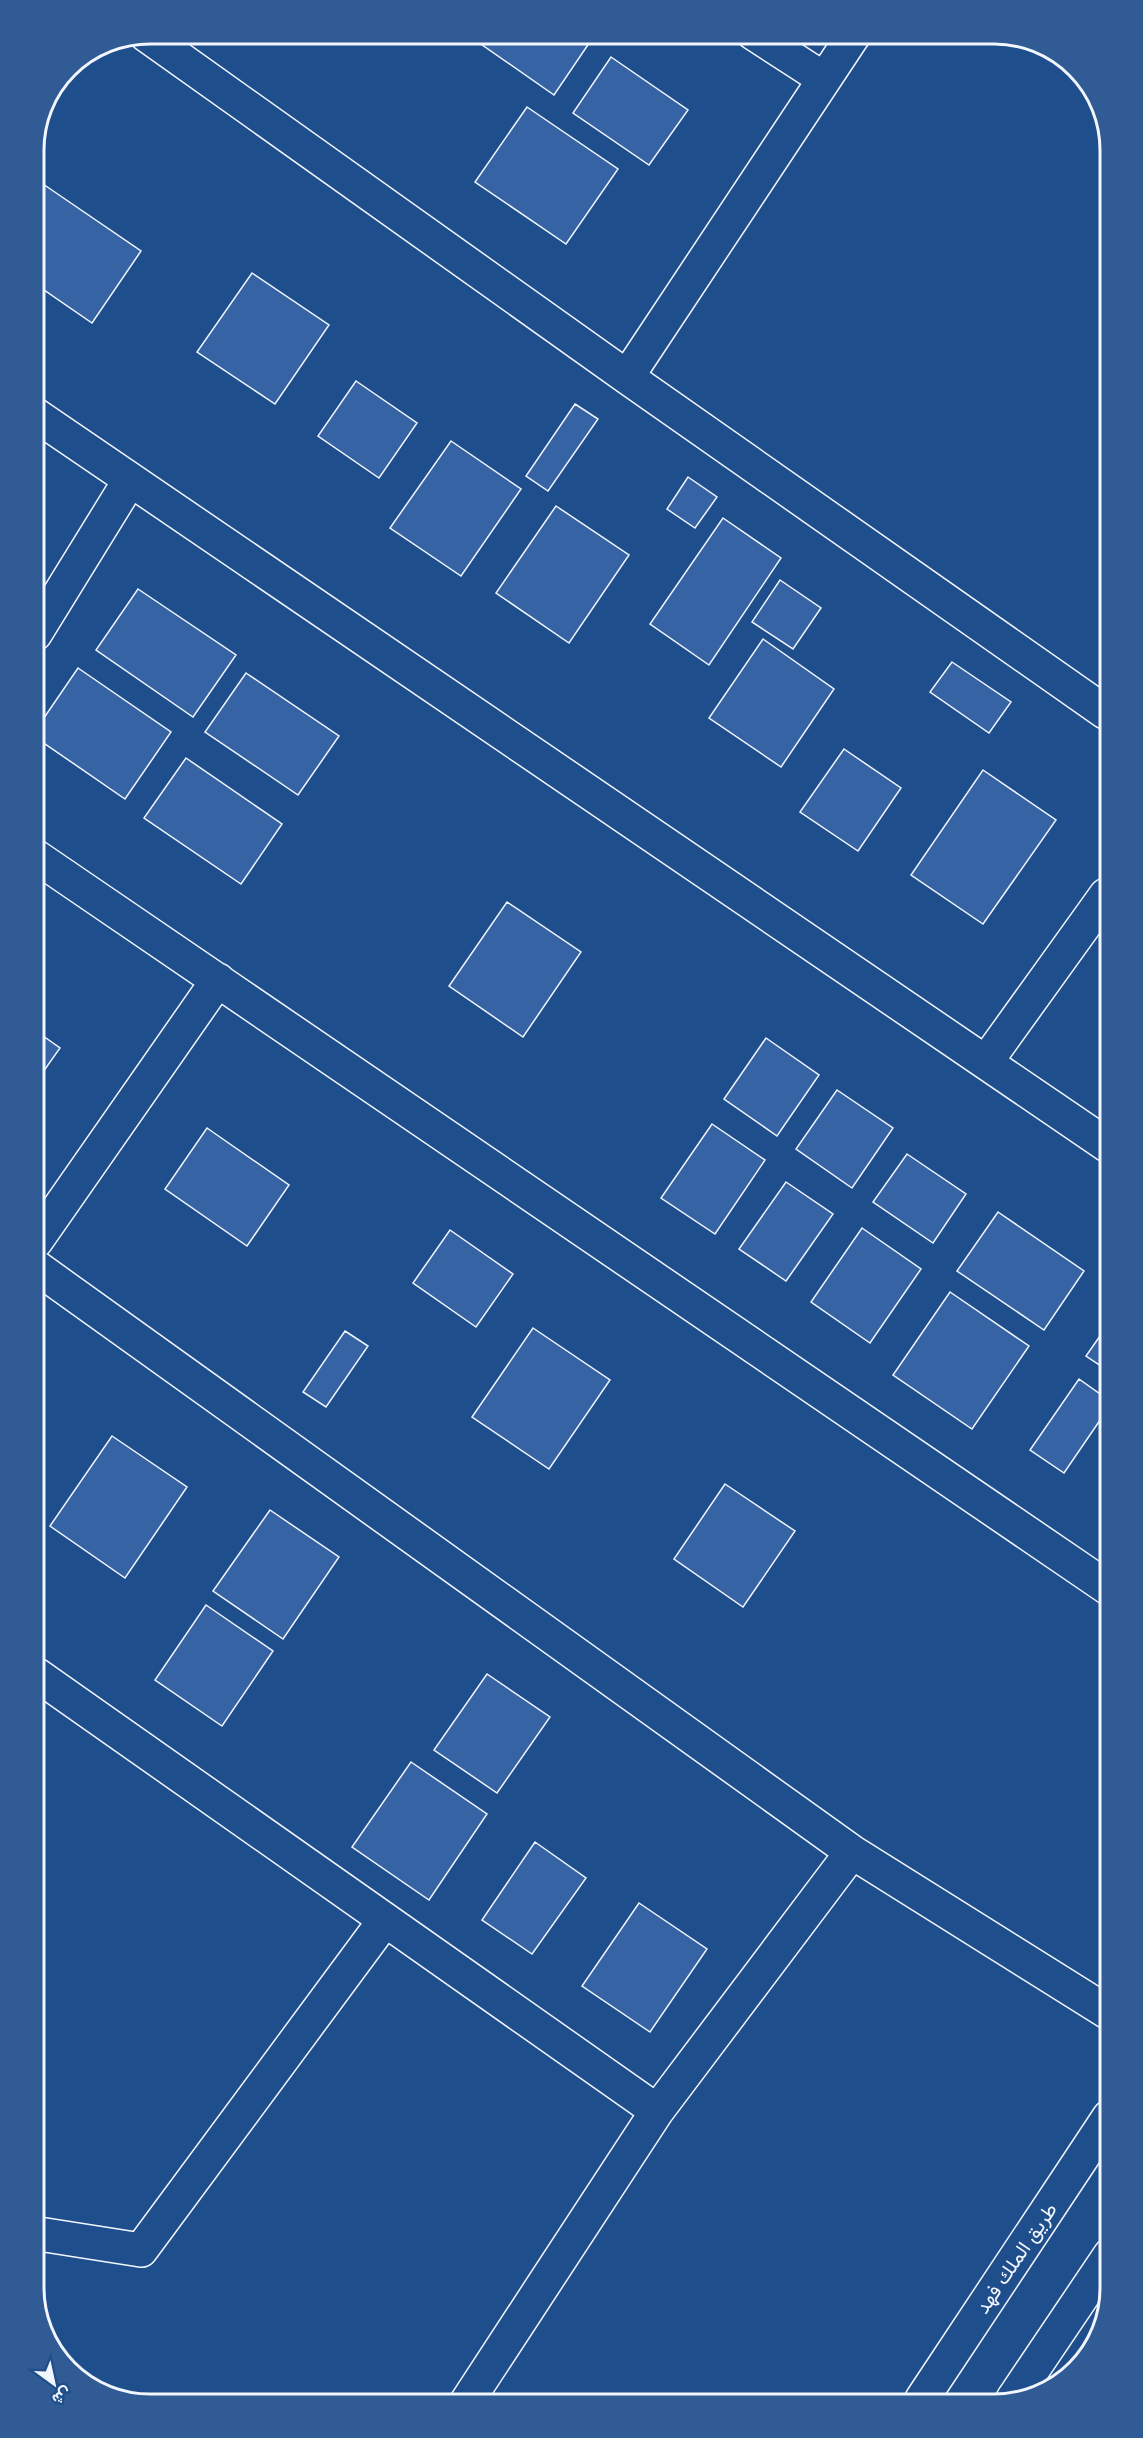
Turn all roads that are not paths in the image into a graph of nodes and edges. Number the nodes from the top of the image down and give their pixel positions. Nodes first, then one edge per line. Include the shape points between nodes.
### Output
1 (159, 44) edge
2 (770, 44) edge
3 (848, 44) edge
4 (824, 79) junction
5 (627, 378) junction
6 (44, 421) edge
7 (130, 480) junction
8 (44, 619) edge
9 (1100, 708) edge
10 (44, 862) edge
11 (1100, 903) edge
12 (218, 980) junction
13 (986, 1062) junction
14 (1100, 1140) edge
15 (44, 1230) edge
16 (44, 1273) edge
17 (1100, 1583) edge
18 (44, 1679) edge
19 (852, 1852) junction
20 (385, 1920) junction
21 (1100, 2007) edge
22 (657, 2111) junction
23 (1100, 2132) edge
24 (44, 2235) edge
25 (1100, 2270) edge
26 (1018, 2391) edge
27 (472, 2394) edge
28 (925, 2394) edge

1 - 5 street
2 - 4 street
3 - 4 street
4 - 5 street
5 - 9 street
6 - 7 street
7 - 8 street
7 - 13 street
10 - 12 street
11 - 13 street
12 - 15 street
12 - 17 street
13 - 14 street
16 - 19 street
18 - 20 street
19 - 21 street
19 - 22 street
20 - 22 street
20 - 24 street via 141,2250
22 - 27 street
23 - 28 street, طريق الملك فهد
25 - 26 street

